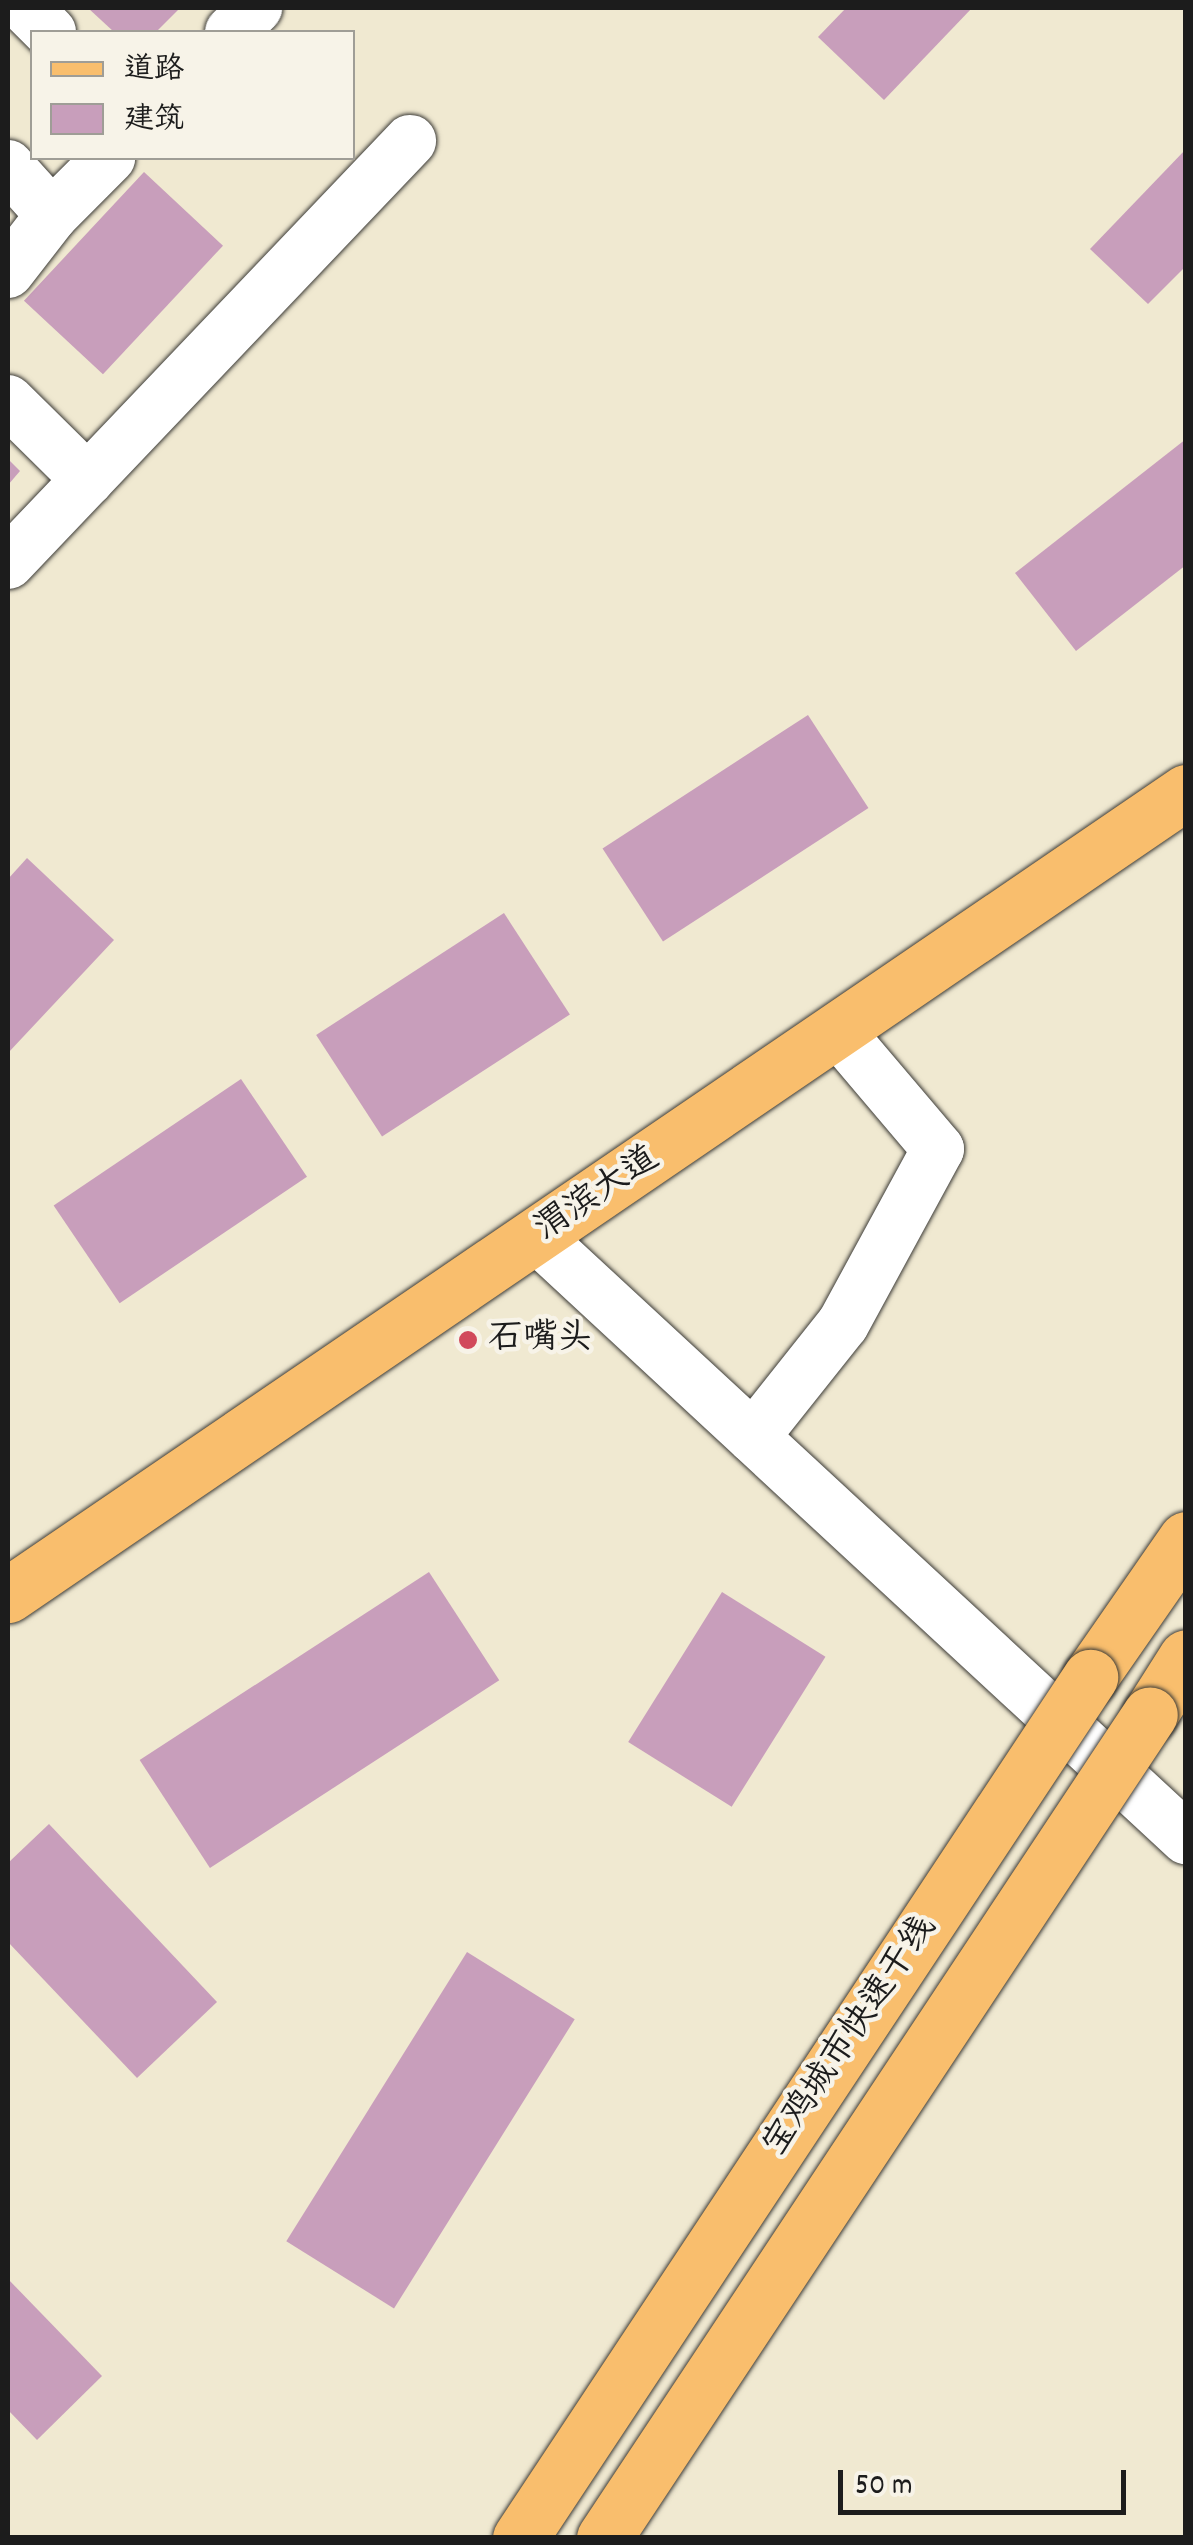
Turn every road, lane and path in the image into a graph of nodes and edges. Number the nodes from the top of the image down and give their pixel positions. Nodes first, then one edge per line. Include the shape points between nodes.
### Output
1 (26, 8) edge
2 (256, 8) edge
3 (48, 30) edge
4 (233, 30) edge
5 (410, 142) dead end
6 (107, 160) edge
7 (8, 166) edge
8 (52, 215) junction
9 (8, 272) edge
10 (8, 400) edge
11 (88, 480) junction
12 (8, 564) edge
13 (1186, 792) edge
14 (838, 1030) junction
15 (537, 1237) junction
16 (753, 1437) junction
17 (1186, 1539) edge
18 (8, 1595) edge
19 (1186, 1657) edge
20 (1186, 1838) edge
21 (520, 2538) edge
22 (604, 2538) edge

1 - 3 street
2 - 4 street
5 - 11 street
6 - 8 street
7 - 8 street
8 - 9 street
10 - 11 street
11 - 12 street
13 - 14 main road, 渭滨大道
14 - 15 main road, 渭滨大道
14 - 16 street via 938,1148 843,1324
15 - 16 street
15 - 18 main road, 渭滨大道
16 - 20 street
17 - 21 main road, 宝鸡城市快速干线, bridge
19 - 22 main road, 宝鸡城市快速干线, bridge

